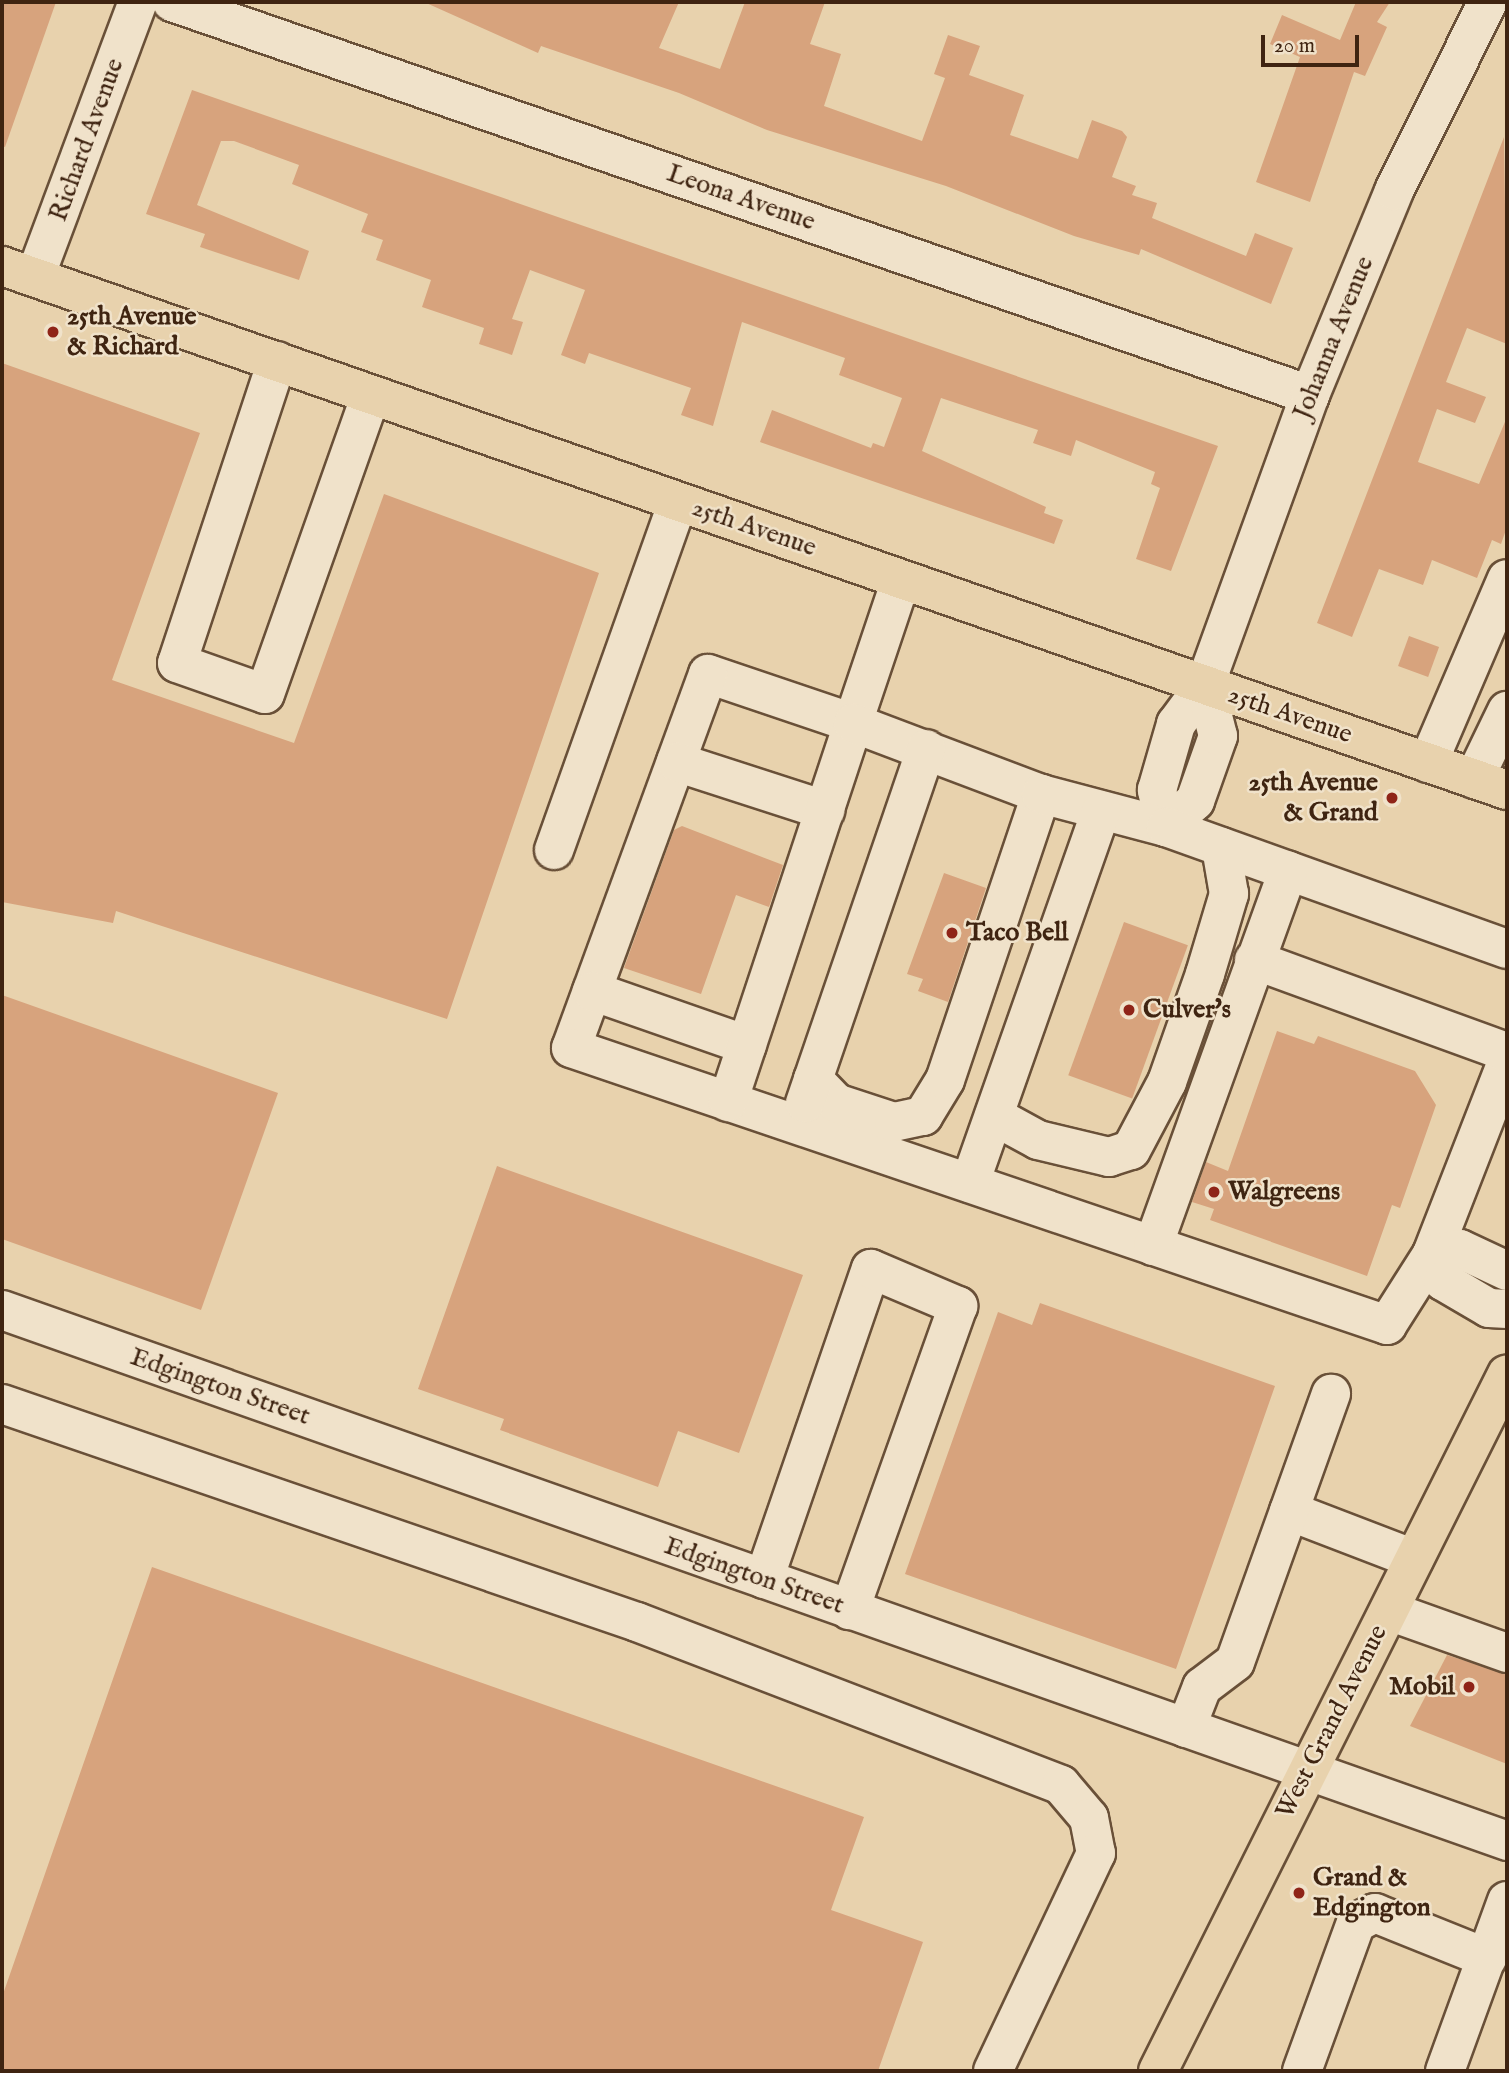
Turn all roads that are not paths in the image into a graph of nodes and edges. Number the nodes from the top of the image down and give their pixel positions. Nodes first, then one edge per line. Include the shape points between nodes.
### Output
1 (138, 2) edge
2 (172, 2) edge
3 (1488, 2) edge
4 (19, 272) edge
5 (277, 361) junction
6 (372, 395) junction
7 (1310, 395) junction
8 (678, 502) junction
9 (901, 579) junction
10 (1507, 579) edge
11 (1205, 685) junction
12 (1507, 711) edge
13 (853, 723) junction
14 (926, 749) junction
15 (676, 762) junction
16 (1428, 763) junction
17 (1491, 784) edge
18 (1041, 793) junction
19 (825, 810) junction
20 (1101, 810) junction
21 (1166, 827) junction
22 (1221, 847) junction
23 (554, 850) dead end
24 (1288, 871) junction
25 (1507, 949) edge
26 (1254, 960) junction
27 (592, 991) junction
28 (747, 1045) junction
29 (1507, 1052) edge
30 (1507, 1062) edge
31 (813, 1079) junction
32 (728, 1102) junction
33 (994, 1116) junction
34 (797, 1125) junction
35 (1131, 1150) junction
36 (1185, 1154) junction
37 (970, 1183) junction
38 (1153, 1246) junction
39 (1432, 1254) junction
40 (1507, 1271) edge
41 (1507, 1309) edge
42 (2, 1310) edge
43 (1507, 1374) edge
44 (1331, 1394) dead end
45 (2, 1404) edge
46 (1289, 1511) junction
47 (1415, 1559) junction
48 (764, 1579) junction
49 (850, 1610) junction
50 (1389, 1611) junction
51 (1507, 1653) edge
52 (1186, 1728) junction
53 (1307, 1771) junction
54 (1505, 1834) edge
55 (1507, 1901) edge
56 (1488, 1958) junction
57 (1312, 2062) edge
58 (993, 2071) edge
59 (1158, 2071) edge
60 (1445, 2071) edge

1 - 4 street, Richard Avenue
2 - 7 street, Leona Avenue
3 - 7 street, Johanna Avenue via 1394,191
4 - 5 main road, 25th Avenue
5 - 6 main road, 25th Avenue
5 - 6 street via 177,663 265,694
6 - 8 main road, 25th Avenue
7 - 11 street, Johanna Avenue
8 - 9 main road, 25th Avenue
8 - 23 street
9 - 11 main road, 25th Avenue
9 - 13 street
10 - 16 street
11 - 16 main road, 25th Avenue
11 - 21 street via 1218,736 1195,801
12 - 17 street
13 - 14 street
13 - 15 street via 708,674
13 - 19 street
14 - 18 street
14 - 31 street
15 - 19 street
15 - 27 street
16 - 17 main road, 25th Avenue
18 - 20 street
18 - 31 street via 945,1080 923,1116 894,1122 836,1103
19 - 28 street
20 - 21 street
20 - 33 street
21 - 22 street
22 - 24 street
22 - 35 street via 1228,894 1209,960 1167,1082
24 - 25 street
24 - 26 street
26 - 29 street
26 - 36 street
27 - 28 street
27 - 32 street via 571,1048
28 - 32 street
30 - 39 street
31 - 34 street
32 - 34 street
33 - 35 street via 1038,1140 1109,1157
33 - 37 street
34 - 37 street
35 - 36 street
36 - 38 street
37 - 38 street
38 - 39 street via 1387,1325
39 - 40 street via 1460,1249
39 - 41 street via 1443,1281 1489,1308
42 - 48 street, Edgington Street
43 - 47 main road, West Grand Avenue
44 - 46 street
45 - 58 street via 637,1622 1061,1785 1088,1818 1096,1853
46 - 47 street
46 - 52 street via 1235,1662 1202,1687
47 - 50 main road, West Grand Avenue
48 - 49 street, Edgington Street
48 - 49 street via 871,1269 958,1306
49 - 52 street, Edgington Street
50 - 51 street
50 - 53 main road, West Grand Avenue
52 - 53 street, Edgington Street
53 - 54 street, Edgington Street
53 - 59 main road, West Grand Avenue
55 - 56 street
56 - 57 street via 1375,1913 1356,1923
56 - 60 street

